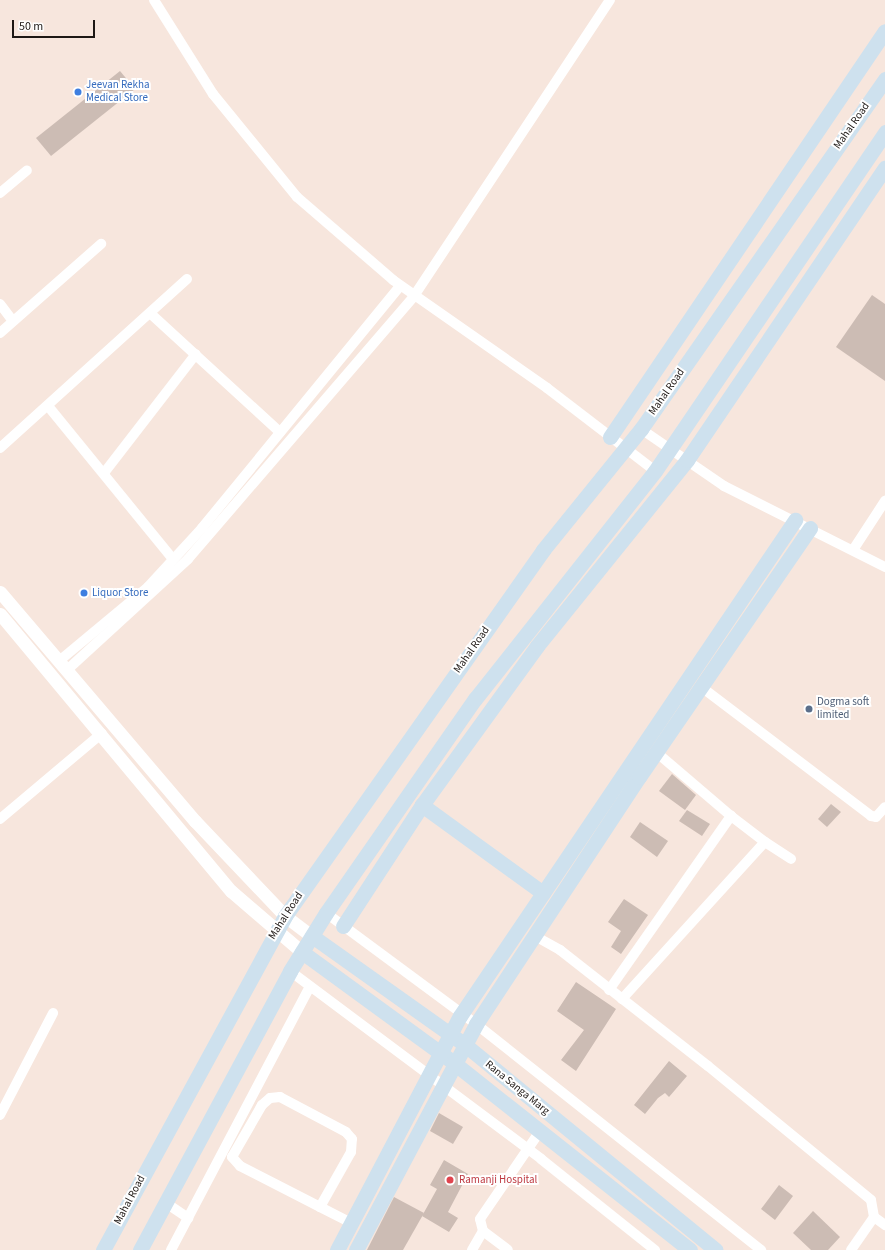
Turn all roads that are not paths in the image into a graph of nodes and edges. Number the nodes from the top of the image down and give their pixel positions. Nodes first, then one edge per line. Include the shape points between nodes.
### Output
1 (154, 0) edge
2 (610, 0) edge
3 (885, 31) edge
4 (885, 79) edge
5 (885, 132) edge
6 (885, 168) edge
7 (27, 170) dead end
8 (0, 193) edge
9 (101, 244) dead end
10 (187, 279) dead end
11 (400, 286) junction
12 (414, 296) junction
13 (0, 304) edge
14 (151, 314) junction
15 (13, 321) junction
16 (0, 333) edge
17 (196, 354) junction
18 (48, 406) junction
19 (641, 429) junction
20 (280, 432) junction
21 (610, 438) junction
22 (0, 448) edge
23 (670, 449) junction
24 (625, 450) junction
25 (687, 460) junction
26 (655, 472) junction
27 (104, 473) junction
28 (885, 501) edge
29 (795, 520) junction
30 (810, 528) junction
31 (853, 550) junction
32 (173, 559) junction
33 (885, 568) edge
34 (0, 592) edge
35 (0, 614) edge
36 (63, 665) junction
37 (700, 686) junction
38 (460, 719) junction
39 (476, 730) junction
40 (102, 733) junction
41 (656, 752) junction
42 (422, 805) junction
43 (885, 806) edge
44 (731, 816) junction
45 (0, 819) edge
46 (765, 842) junction
47 (791, 859) dead end
48 (543, 893) junction
49 (326, 913) junction
50 (284, 916) junction
51 (343, 926) junction
52 (275, 932) junction
53 (312, 936) junction
54 (535, 936) junction
55 (302, 952) junction
56 (290, 970) junction
57 (310, 986) junction
58 (610, 990) junction
59 (622, 999) junction
60 (53, 1013) dead end
61 (460, 1016) junction
62 (476, 1024) junction
63 (450, 1035) junction
64 (464, 1044) junction
65 (441, 1053) junction
66 (454, 1063) junction
67 (429, 1075) junction
68 (441, 1085) junction
69 (0, 1116) edge
70 (540, 1131) junction
71 (528, 1149) junction
72 (222, 1151) junction
73 (232, 1157) junction
74 (166, 1203) junction
75 (320, 1207) junction
76 (874, 1217) junction
77 (188, 1218) junction
78 (351, 1223) junction
79 (885, 1225) edge
80 (483, 1231) junction
81 (103, 1250) edge
82 (140, 1250) edge
83 (171, 1250) edge
84 (337, 1250) edge
85 (356, 1250) edge
86 (472, 1250) edge
87 (508, 1250) edge
88 (655, 1250) edge
89 (690, 1250) edge
90 (716, 1250) edge
91 (762, 1250) edge
92 (851, 1250) edge

1 - 11 street via 213,94 296,197 349,245
2 - 12 street
3 - 21 main road
4 - 19 main road, Mahal Road
5 - 23 main road
6 - 25 main road
7 - 8 street
9 - 15 street
10 - 14 street
11 - 12 street
11 - 20 street
12 - 21 street via 547,388
12 - 36 street via 188,559
13 - 15 street
14 - 17 street
14 - 18 street
15 - 16 street
17 - 20 street
17 - 27 street
18 - 22 street
18 - 27 street
19 - 23 street
19 - 24 main road, Mahal Road
20 - 32 street
21 - 24 street
23 - 25 street
23 - 26 main road
24 - 26 street
24 - 50 main road, Mahal Road via 543,550
25 - 29 street via 724,486
25 - 39 main road via 537,646
26 - 38 main road via 530,625
27 - 32 street
28 - 31 street
29 - 30 street
29 - 48 main road
30 - 31 street
30 - 37 main road
31 - 33 street
32 - 36 street via 148,587
34 - 36 street
35 - 40 street
36 - 50 street via 195,822
37 - 41 main road
37 - 43 street via 871,816 876,817
38 - 39 main road
38 - 49 main road
39 - 42 main road
40 - 45 street
40 - 52 street via 231,891
41 - 44 street
41 - 54 main road
42 - 48 main road
42 - 51 main road
44 - 46 street
44 - 58 street
46 - 47 street
46 - 59 street
48 - 61 main road
49 - 51 street
49 - 53 main road
50 - 52 main road, Mahal Road
50 - 53 street
51 - 61 street
52 - 55 street
52 - 81 main road, Mahal Road
53 - 55 main road
53 - 63 main road, Rana Sanga Marg
54 - 58 street
54 - 62 main road
55 - 56 main road
55 - 65 main road, Rana Sanga Marg
56 - 57 street
56 - 74 main road
57 - 67 street
57 - 72 street
58 - 59 street
59 - 76 street via 871,1200
60 - 69 street
61 - 62 street
61 - 63 main road
62 - 64 main road
62 - 91 street
63 - 64 main road, Rana Sanga Marg
63 - 65 main road
64 - 66 main road
64 - 90 main road, Rana Sanga Marg
65 - 66 main road, Rana Sanga Marg
65 - 67 main road
66 - 68 main road
66 - 70 main road, Rana Sanga Marg
67 - 68 street
67 - 78 main road
68 - 71 street
68 - 85 main road
70 - 71 street
70 - 89 main road, Rana Sanga Marg
71 - 80 street via 480,1219
71 - 88 street
72 - 73 street
72 - 77 street
73 - 75 street via 240,1166
73 - 75 street via 262,1106 270,1098 280,1097 346,1132 352,1139 351,1152
74 - 77 street
74 - 82 main road
75 - 78 street
76 - 79 street
76 - 92 street
77 - 83 street
78 - 84 main road
80 - 86 street
80 - 87 street

